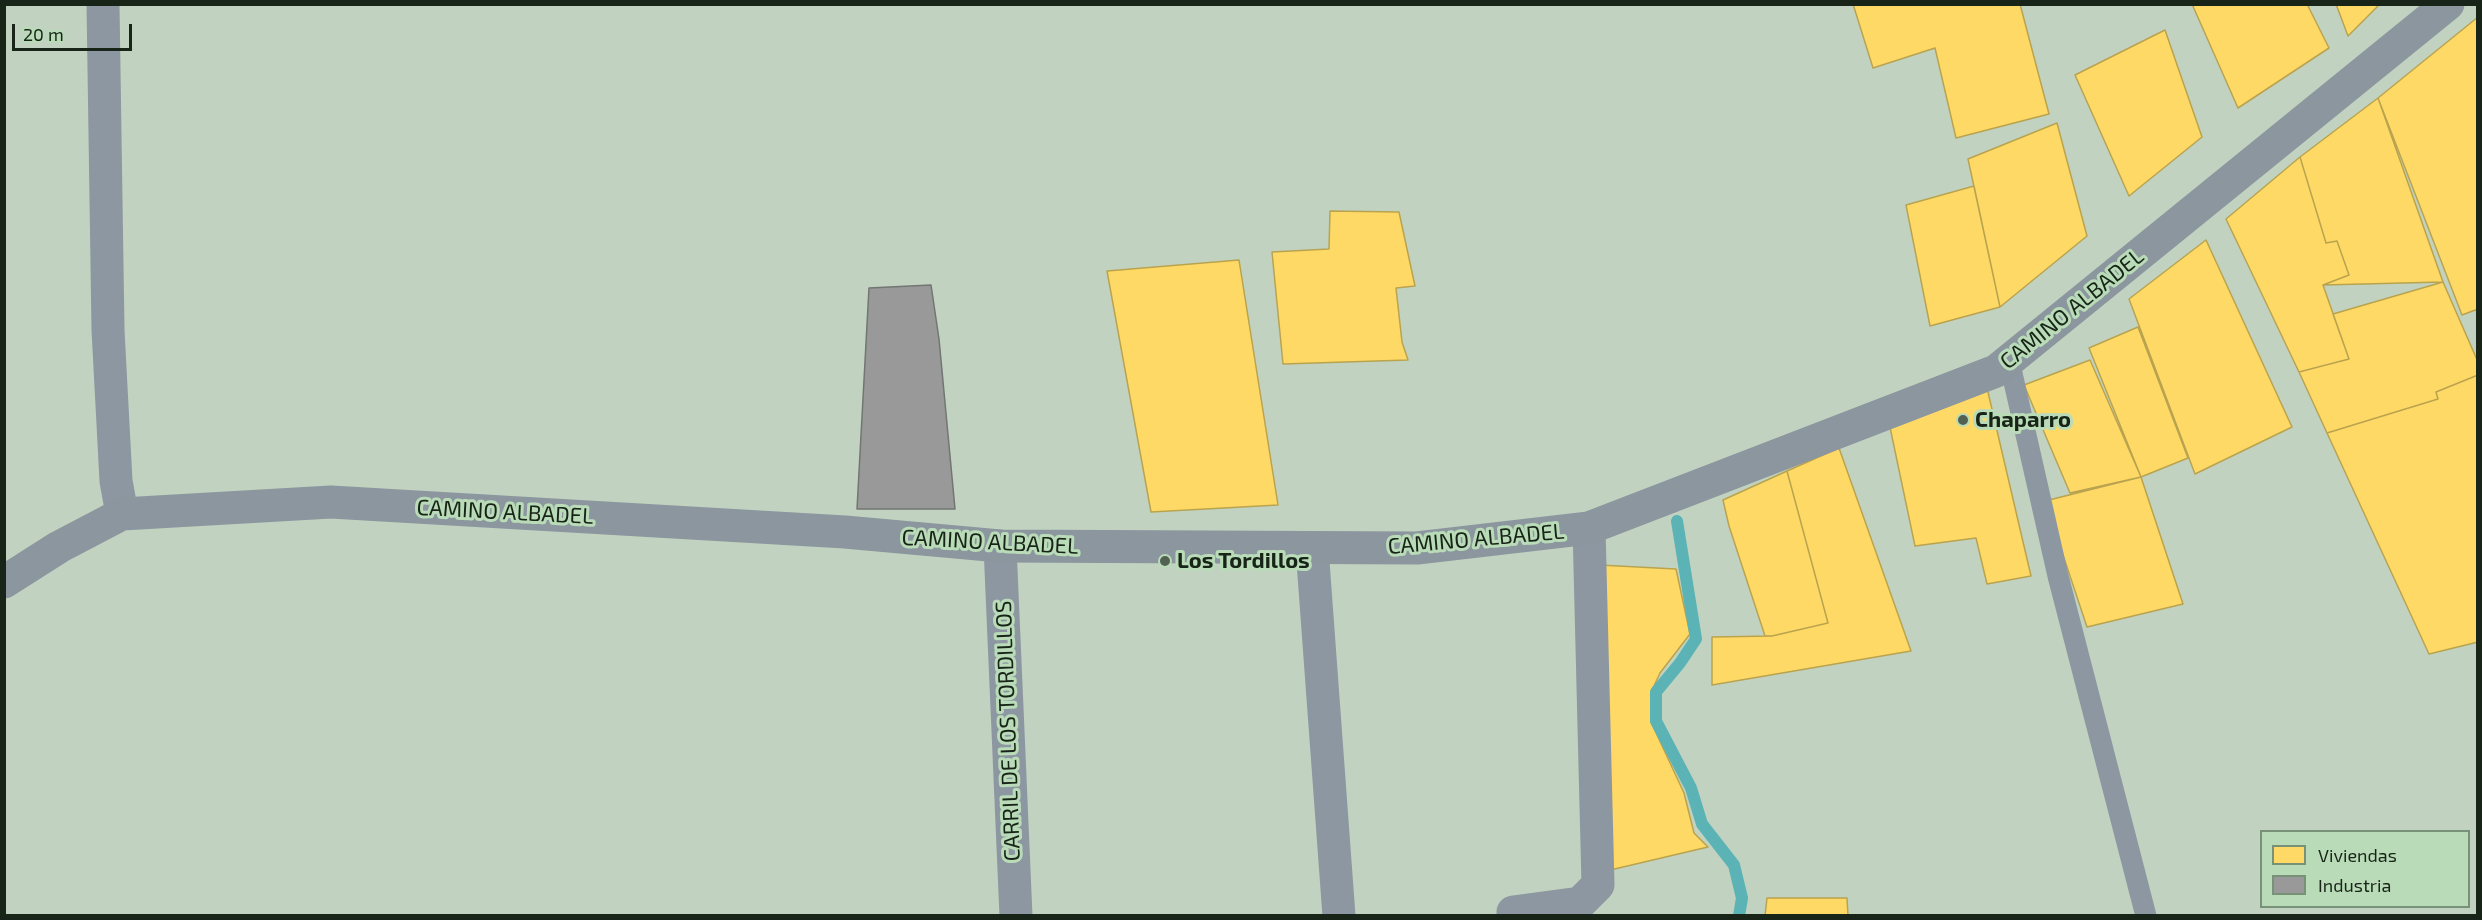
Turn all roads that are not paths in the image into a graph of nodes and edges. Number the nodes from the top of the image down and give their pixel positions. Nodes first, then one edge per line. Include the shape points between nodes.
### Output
1 (103, 4) edge
2 (2448, 4) edge
3 (2009, 360) junction
4 (122, 514) junction
5 (1589, 528) junction
6 (1000, 546) junction
7 (1312, 548) junction
8 (4, 582) edge
9 (1513, 912) dead end
10 (1016, 915) edge
11 (1339, 915) edge
12 (2146, 915) edge

1 - 4 street via 108,330 116,481
2 - 3 main road, CAMINO ALBADEL
3 - 5 main road, CAMINO ALBADEL via 1996,371
3 - 12 lane via 2058,576
4 - 6 main road, CAMINO ALBADEL via 331,502 845,532
4 - 8 main road, CAMINO ALBADEL
5 - 7 main road, CAMINO ALBADEL via 1417,548
5 - 9 street via 1598,885 1580,903
6 - 7 main road, CAMINO ALBADEL
6 - 10 street, CARRIL DE LOS TORDILLOS
7 - 11 street

